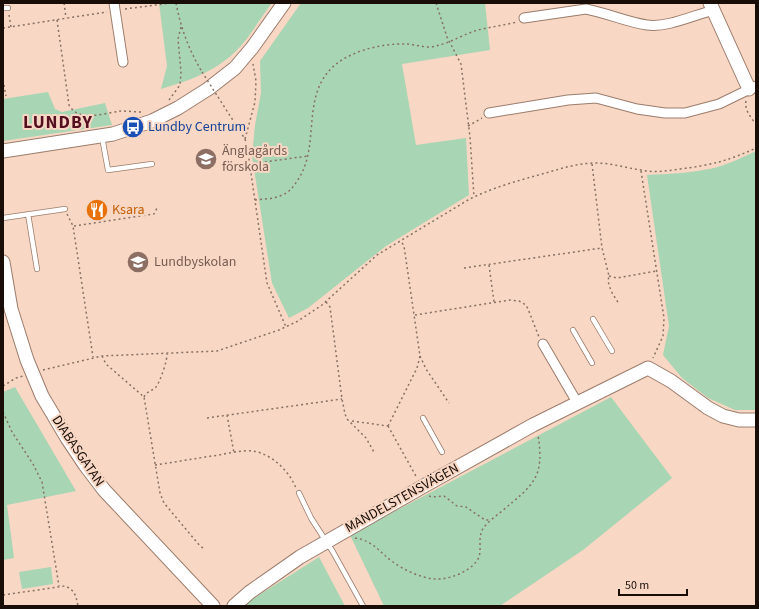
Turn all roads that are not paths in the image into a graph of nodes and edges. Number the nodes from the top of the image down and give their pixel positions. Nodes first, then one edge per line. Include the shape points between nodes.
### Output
1 (284, 3) edge
2 (712, 6) edge
3 (114, 7) edge
4 (524, 18) road end
5 (123, 62) dead end
6 (753, 87) edge
7 (490, 113) road end
8 (102, 135) junction
9 (3, 151) edge
10 (152, 164) dead end
11 (65, 209) road end
12 (28, 214) junction
13 (3, 218) edge
14 (3, 262) edge
15 (37, 269) dead end
16 (593, 319) dead end
17 (573, 330) dead end
18 (543, 344) road end
19 (612, 351) dead end
20 (592, 363) dead end
21 (578, 404) junction
22 (423, 418) dead end
23 (756, 420) edge
24 (442, 452) dead end
25 (299, 493) road end
26 (326, 542) junction
27 (213, 606) edge
28 (234, 606) edge
29 (363, 606) edge

1 - 8 street via 235,68 208,89 152,121 113,134
2 - 4 street via 677,21 649,26 586,9
2 - 6 street
3 - 5 street
6 - 7 street via 719,104 685,113 638,109 596,98
8 - 9 street
8 - 10 lane via 108,170
11 - 12 lane
12 - 13 lane
12 - 15 lane
14 - 27 street, DIABASGATAN via 11,309 27,360 42,396 67,438 104,490
16 - 19 lane
17 - 20 lane
18 - 21 street
21 - 23 street, MANDELSTENSVÄGEN via 648,368 723,416 739,420
21 - 26 street, MANDELSTENSVÄGEN via 533,425
22 - 24 lane
25 - 26 lane
26 - 28 street, MANDELSTENSVÄGEN via 300,557
26 - 29 lane

